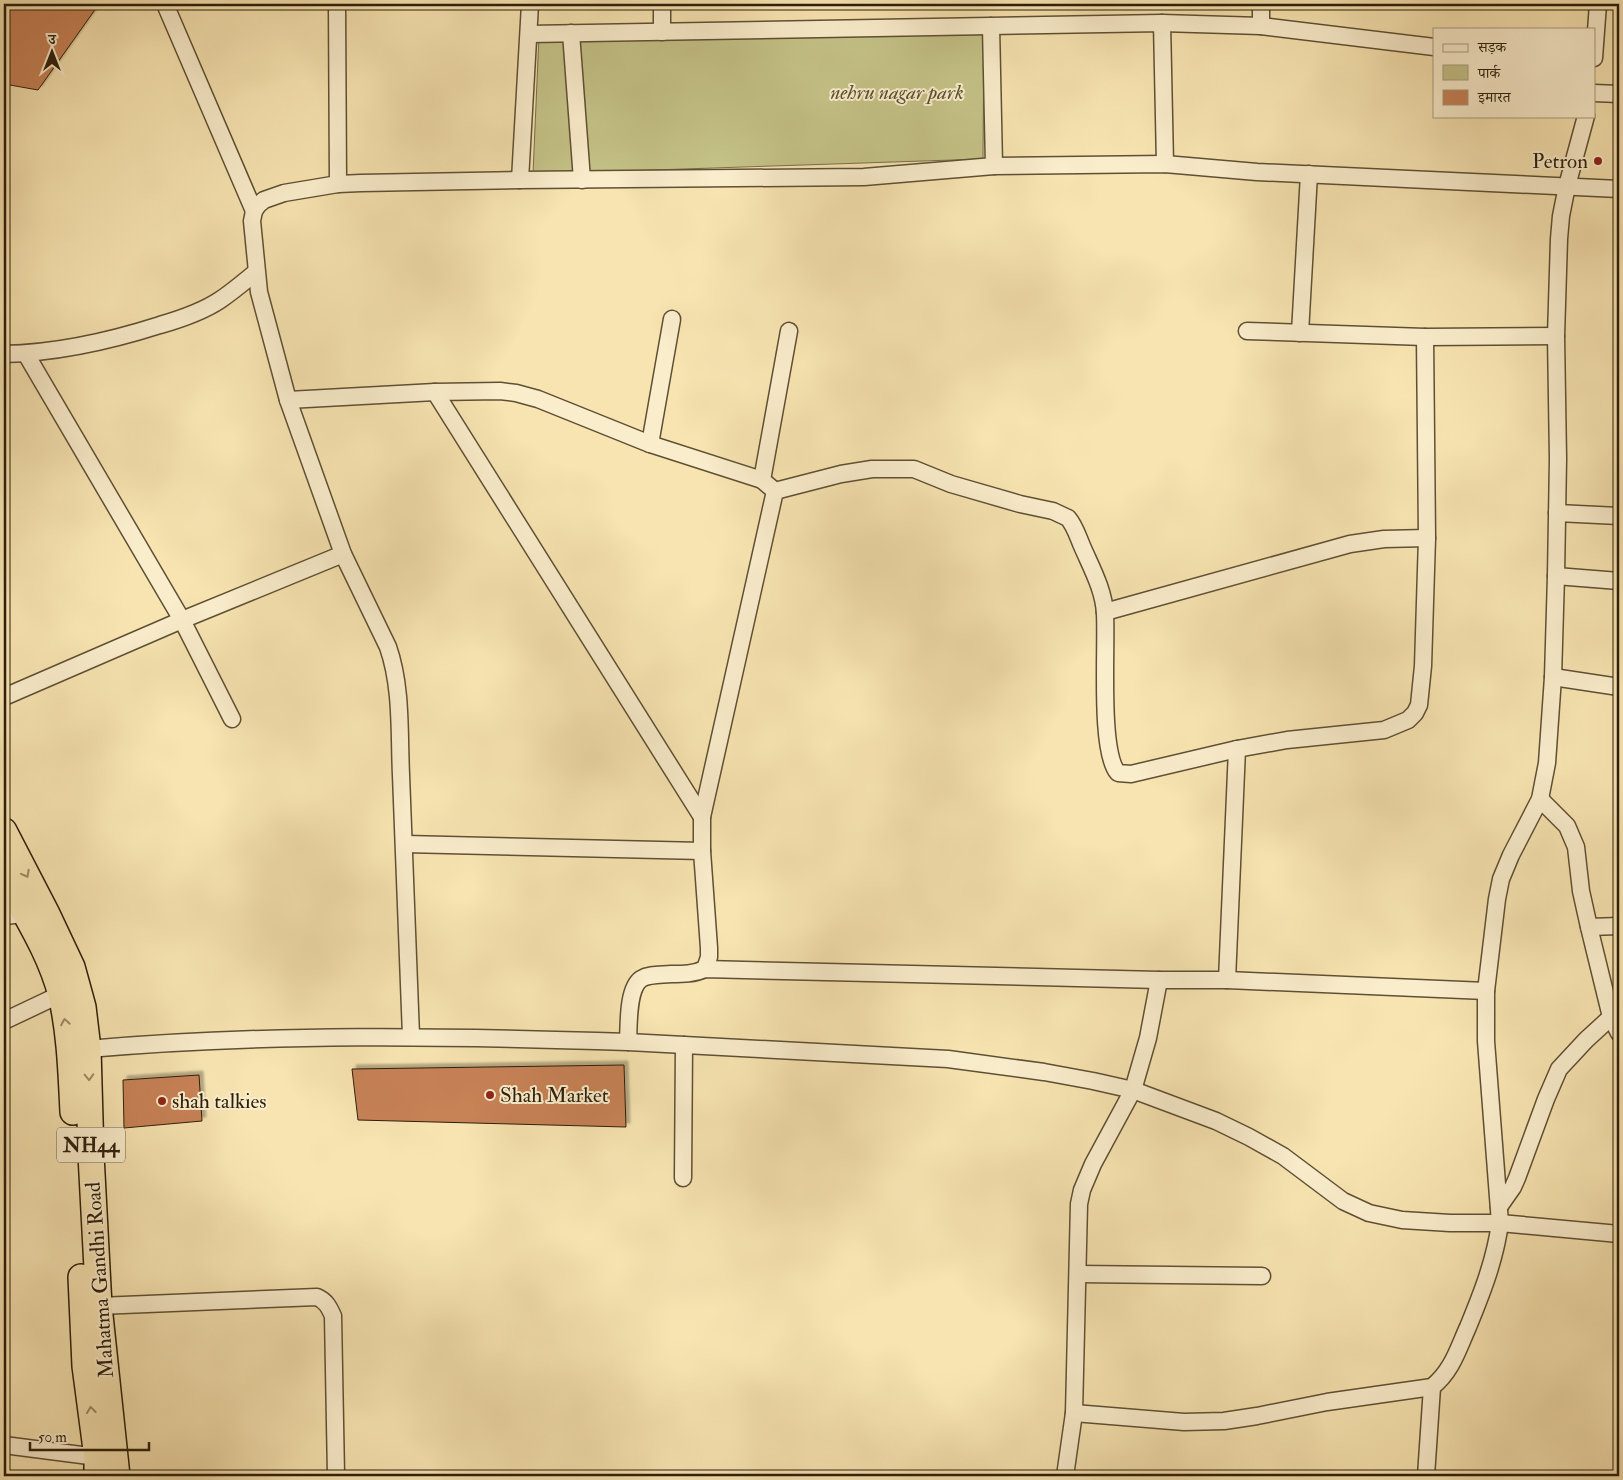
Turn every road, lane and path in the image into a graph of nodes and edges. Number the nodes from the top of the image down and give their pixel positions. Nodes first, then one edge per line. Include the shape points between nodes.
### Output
1 (166, 4) edge
2 (337, 4) edge
3 (530, 4) edge
4 (662, 4) edge
5 (1261, 4) edge
6 (1598, 4) edge
7 (1162, 23) junction
8 (991, 26) junction
9 (1261, 26) junction
10 (1596, 31) edge
11 (662, 32) junction
12 (571, 33) junction
13 (529, 34) junction
14 (1433, 47) edge
15 (1596, 93) edge
16 (1619, 94) edge
17 (1585, 118) edge
18 (1166, 164) junction
19 (994, 166) junction
20 (1309, 174) junction
21 (520, 180) junction
22 (582, 180) junction
23 (338, 184) junction
24 (1568, 186) junction
25 (1619, 189) edge
26 (254, 211) junction
27 (256, 272) junction
28 (672, 320) dead end
29 (789, 331) dead end
30 (1247, 331) dead end
31 (1300, 333) junction
32 (1556, 336) junction
33 (1425, 337) junction
34 (4, 354) edge
35 (26, 354) junction
36 (435, 392) junction
37 (288, 400) junction
38 (650, 444) junction
39 (762, 480) junction
40 (775, 491) junction
41 (1557, 513) junction
42 (1619, 516) edge
43 (1427, 538) junction
44 (343, 554) junction
45 (1556, 576) junction
46 (1619, 581) edge
47 (1105, 612) junction
48 (182, 620) junction
49 (1553, 677) junction
50 (1619, 687) edge
51 (4, 697) edge
52 (232, 719) dead end
53 (1237, 749) junction
54 (1540, 799) junction
55 (702, 817) junction
56 (4, 831) edge
57 (404, 844) junction
58 (702, 851) junction
59 (4, 874) edge
60 (14, 915) edge
61 (1619, 926) edge
62 (1589, 927) junction
63 (705, 970) junction
64 (1159, 980) junction
65 (1227, 980) junction
66 (1486, 991) junction
67 (60, 994) junction
68 (1611, 1017) junction
69 (4, 1021) edge
70 (1619, 1033) edge
71 (411, 1036) junction
72 (628, 1042) junction
73 (684, 1045) junction
74 (88, 1049) junction
75 (1133, 1090) junction
76 (683, 1178) dead end
77 (1500, 1215) junction
78 (1619, 1234) edge
79 (1078, 1274) junction
80 (1262, 1276) dead end
81 (99, 1306) junction
82 (1432, 1387) junction
83 (1074, 1413) junction
84 (4, 1445) edge
85 (97, 1467) edge
86 (116, 1476) edge
87 (336, 1476) edge
88 (1065, 1476) edge
89 (1426, 1476) edge

1 - 26 street
2 - 23 street
3 - 13 street
4 - 11 street
5 - 9 street
6 - 10 street
7 - 8 street
7 - 9 street
7 - 18 street
8 - 11 street
8 - 19 street
9 - 14 street
11 - 12 street
12 - 13 street
12 - 22 street
13 - 21 street
15 - 16 street
17 - 24 street
18 - 19 street
18 - 20 street
19 - 22 street via 864,177
20 - 24 street
20 - 31 street
21 - 22 street
21 - 23 street
23 - 26 street via 284,193 264,200
24 - 25 street
24 - 32 street via 1560,224
26 - 27 street
27 - 35 street via 220,300 184,318 127,336
27 - 37 street
28 - 38 street
29 - 39 street
30 - 31 street
31 - 33 street
32 - 33 street
32 - 41 street
33 - 43 street
34 - 35 street
35 - 48 street
36 - 37 street
36 - 38 street via 500,391 527,395
36 - 55 street
37 - 44 street
38 - 39 street
39 - 40 street
40 - 47 street via 872,469 914,469 951,484 1063,515 1071,522 1095,577
40 - 55 street
41 - 42 street
41 - 45 street
43 - 47 street via 1350,544
43 - 53 street via 1424,666 1415,713 1408,720 1384,730 1287,740
44 - 48 street
44 - 57 street via 392,660 397,690
45 - 46 street
45 - 49 street
47 - 53 street via 1106,726 1112,764 1118,773 1131,774
48 - 51 street
48 - 52 street
49 - 50 street
49 - 54 street via 1547,763
53 - 65 street
54 - 62 street via 1572,836
54 - 66 street via 1502,878
55 - 58 street
56 -> 74 highway, Mahatma Gandhi Road / NH44 via 72,967 83,1007
57 - 58 street
57 - 71 street
58 - 63 street via 709,948
59 - 60 highway, Mahatma Gandhi Road / NH44
60 - 67 highway, Mahatma Gandhi Road / NH44 via 48,959
61 - 62 street
62 - 68 street
63 - 64 street
63 - 72 street via 696,974 653,975 640,980 631,996
64 - 65 street
64 - 75 street via 1148,1038
65 - 66 street
66 - 77 street via 1487,1051
67 - 69 street
85 -> 67 highway, Mahatma Gandhi Road / NH44 via 85,1366 70,1050
68 - 70 street
68 - 77 street via 1559,1070
71 - 72 street
71 - 74 street via 271,1038
72 - 73 street
73 - 75 street via 976,1062
73 - 76 street
74 -> 81 highway, Mahatma Gandhi Road / NH44
75 - 77 street via 1249,1137 1283,1156 1343,1201 1369,1213 1402,1220 1450,1223
75 - 79 street via 1082,1190
77 - 78 street
77 - 82 street via 1497,1248 1482,1295 1451,1366
79 - 80 street
79 - 83 street
81 - 86 highway, Mahatma Gandhi Road / NH44
81 - 87 street via 317,1297 324,1301 333,1316
82 - 83 street via 1224,1421 1184,1422
82 - 89 street
83 - 88 street
84 - 85 street

